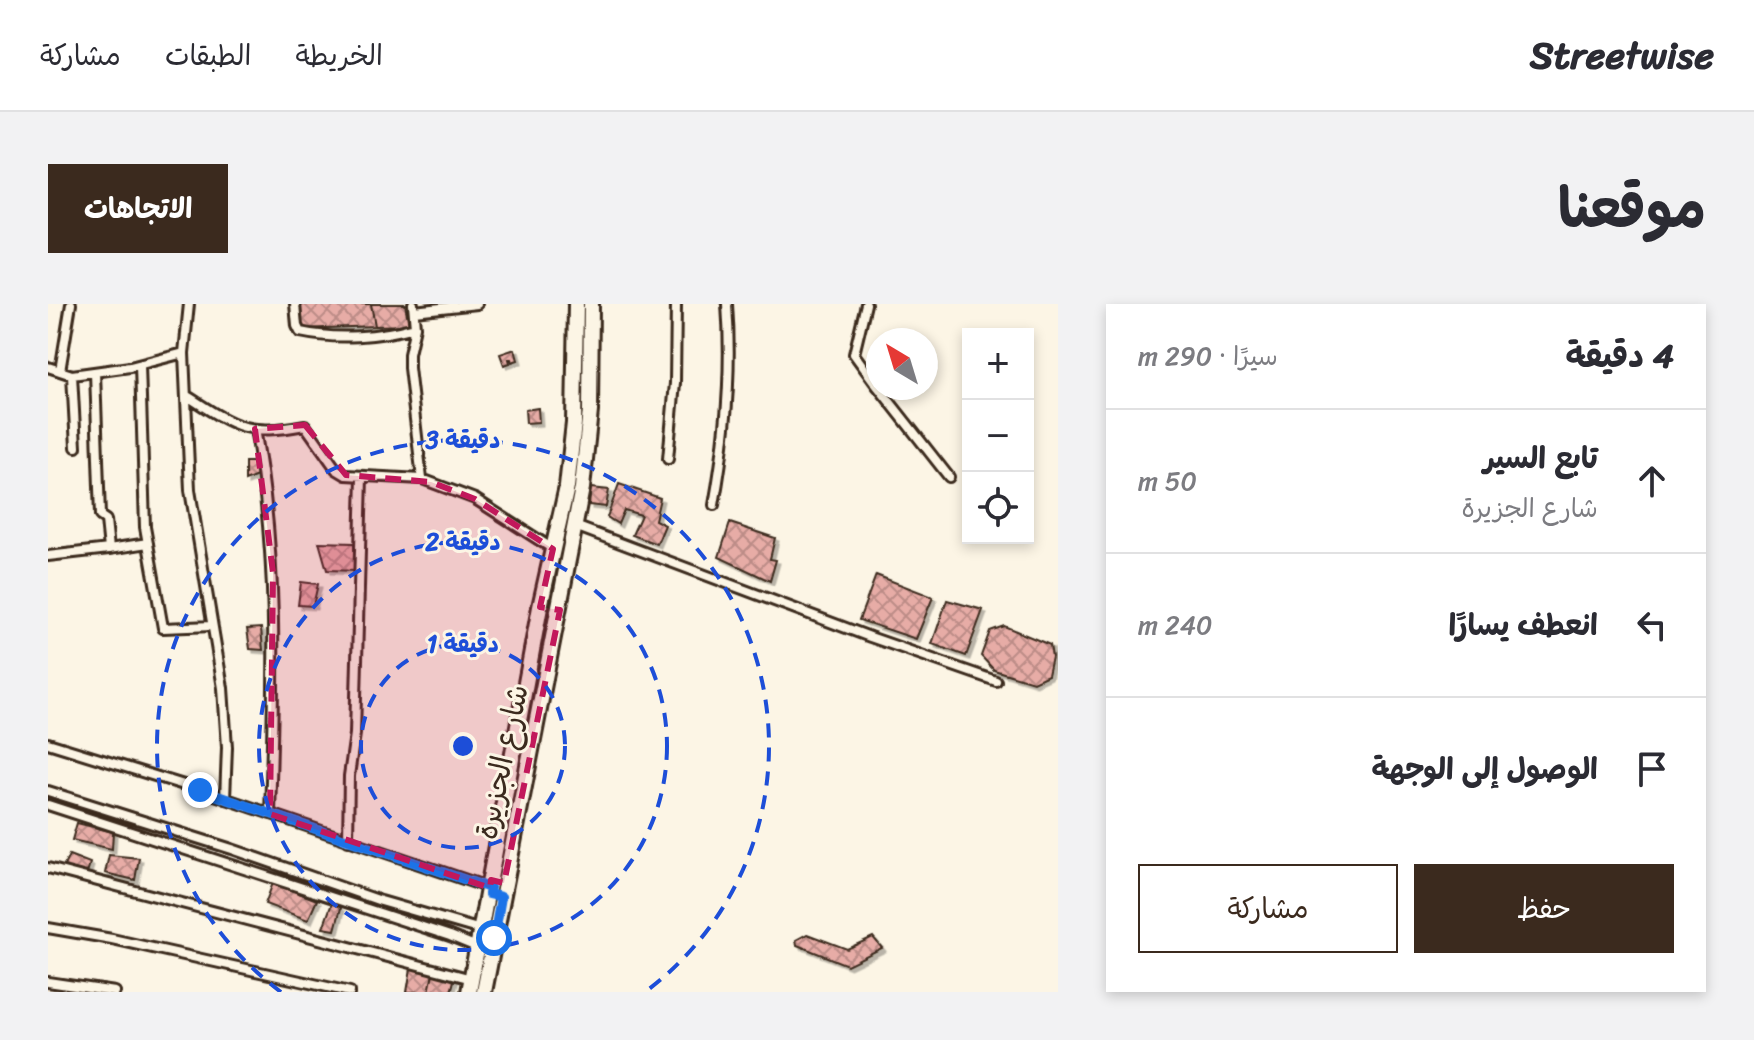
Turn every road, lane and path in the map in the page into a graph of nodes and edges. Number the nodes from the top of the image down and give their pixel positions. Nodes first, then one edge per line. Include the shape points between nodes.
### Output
1 (71, 304) edge
2 (189, 304) edge
3 (295, 304) edge
4 (477, 304) edge
5 (576, 304) edge
6 (591, 304) edge
7 (676, 304) edge
8 (727, 304) edge
9 (866, 304) edge
10 (414, 307) edge
11 (415, 327) junction
12 (184, 353) junction
13 (140, 365) junction
14 (48, 367) edge
15 (866, 370) edge
16 (60, 371) junction
17 (95, 372) junction
18 (72, 375) junction
19 (186, 395) junction
20 (888, 400) edge
21 (255, 429) junction
22 (76, 447) dead end
23 (668, 459) dead end
24 (362, 477) junction
25 (949, 477) dead end
26 (422, 479) junction
27 (714, 505) dead end
28 (575, 526) junction
29 (148, 543) junction
30 (109, 549) junction
31 (553, 549) junction
32 (48, 556) edge
33 (540, 607) junction
34 (560, 610) junction
35 (212, 626) junction
36 (996, 681) dead end
37 (48, 743) edge
38 (48, 791) edge
39 (225, 799) junction
40 (48, 805) edge
41 (270, 814) junction
42 (348, 841) junction
43 (48, 868) edge
44 (495, 888) junction
45 (48, 928) edge
46 (481, 930) junction
47 (477, 947) junction
48 (48, 982) edge
49 (470, 986) edge
50 (115, 992) edge
51 (350, 992) edge
52 (484, 992) edge

1 - 16 street
2 - 12 street
3 - 11 street via 302,333 370,336
4 - 10 street
5 - 31 main road, شارع الجزيرة via 574,423
6 - 28 main road, شارع الجزيرة via 590,411
7 - 23 street
8 - 27 street via 730,361
9 - 15 street via 854,354
10 - 11 street
11 - 26 street via 409,368
12 - 13 street
12 - 19 street
13 - 17 street
13 - 29 street
14 - 16 street
16 - 18 street
17 - 18 street
17 - 30 street via 100,516 106,520
18 - 22 street
19 - 21 street via 227,421
19 - 35 street via 193,516
20 - 25 street
21 - 24 street via 305,425 336,469
21 - 41 street via 273,573
24 - 26 street
24 - 42 street
26 - 31 street via 475,499
28 - 34 main road, شارع الجزيرة
28 - 36 street
29 - 30 street
29 - 35 street via 164,630
30 - 32 street
31 - 33 main road, شارع الجزيرة
33 - 34 main road
33 - 44 main road, شارع الجزيرة
34 - 44 main road, شارع الجزيرة
35 - 39 street via 223,688
37 - 39 street
38 - 46 street
39 - 41 street
40 - 47 street
41 - 42 street
42 - 44 street
43 - 49 street
44 - 46 main road, شارع الجزيرة
44 - 52 main road, شارع الجزيرة
45 - 51 street
46 - 47 main road, شارع الجزيرة
47 - 49 main road, شارع الجزيرة
48 - 50 street

